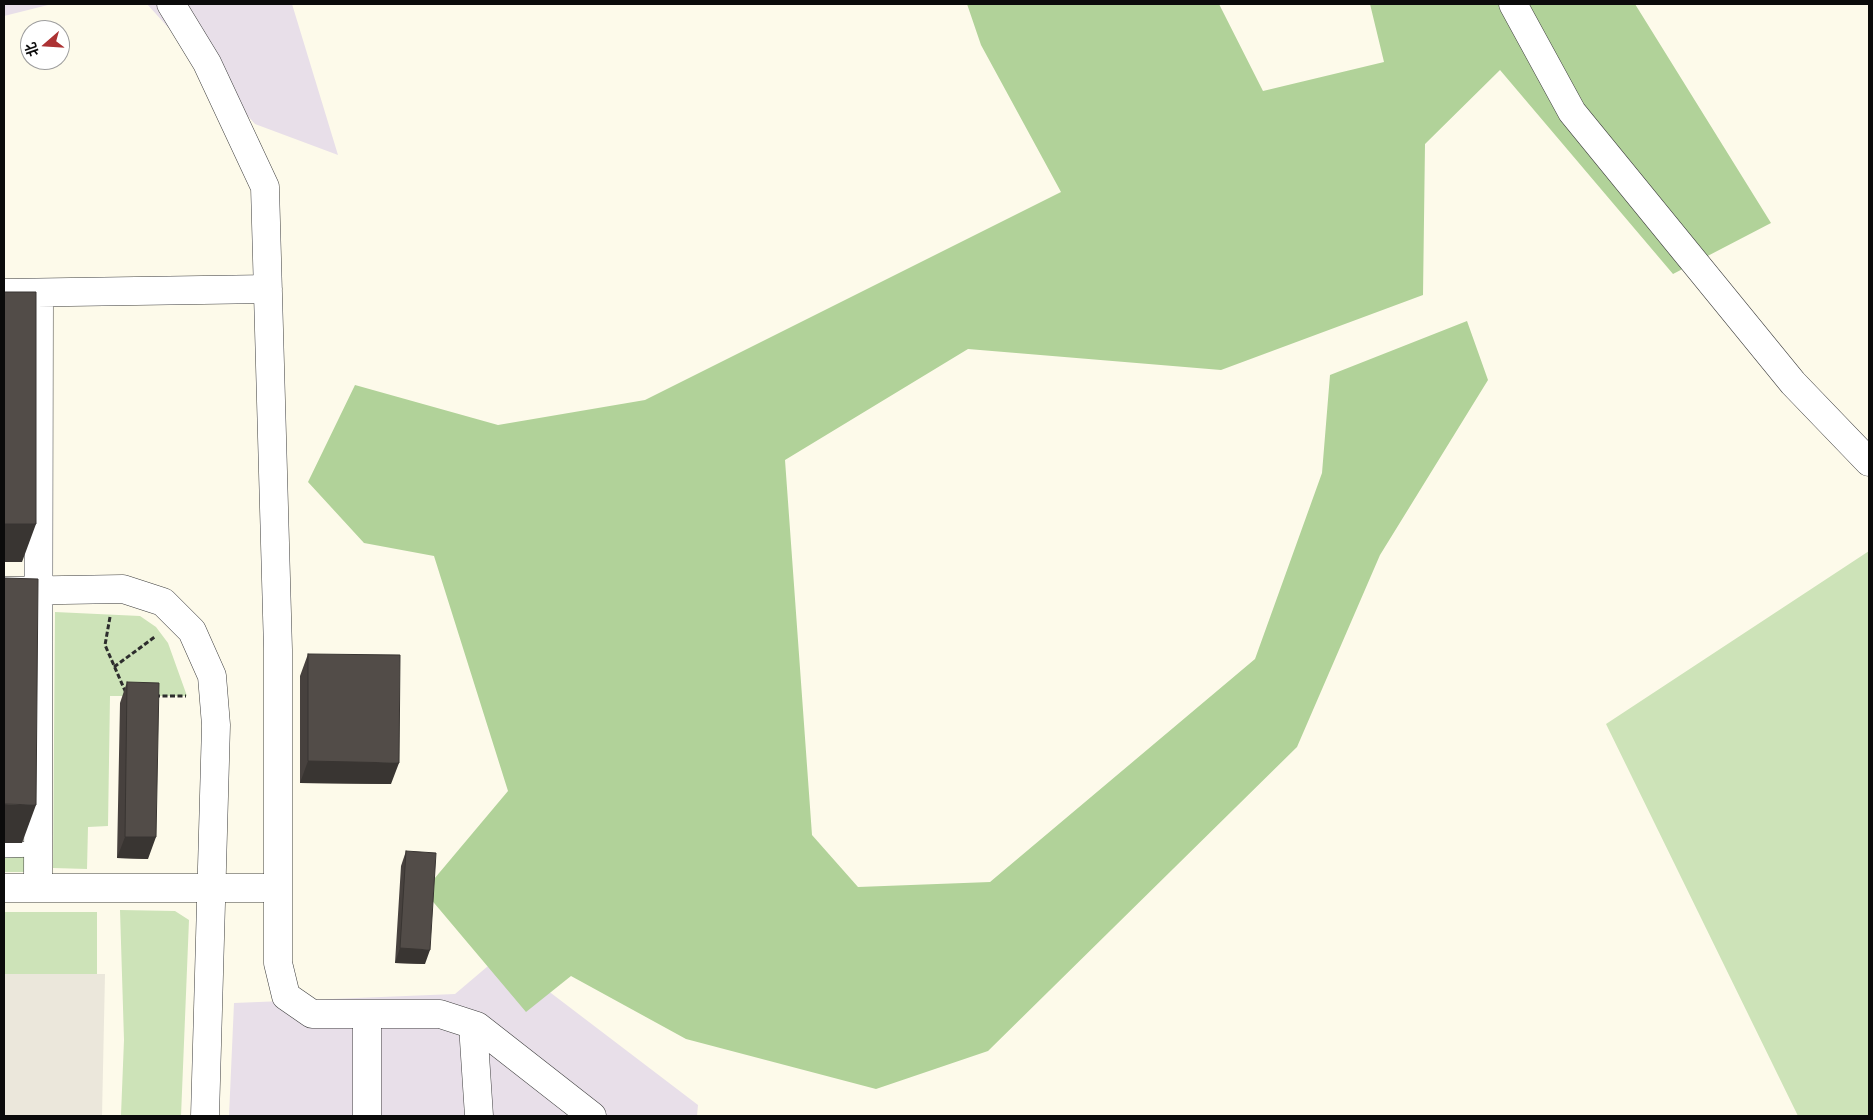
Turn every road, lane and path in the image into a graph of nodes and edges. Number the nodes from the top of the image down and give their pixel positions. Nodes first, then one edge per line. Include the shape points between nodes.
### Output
1 (171, 4) edge
2 (1513, 4) edge
3 (268, 289) junction
4 (4, 293) edge
5 (39, 293) junction
6 (1869, 462) edge
7 (38, 590) junction
8 (116, 590) junction
9 (4, 591) edge
10 (182, 622) junction
11 (114, 667) junction
12 (127, 696) edge
13 (153, 696) edge
14 (214, 697) junction
15 (38, 849) junction
16 (4, 850) edge
17 (4, 888) edge
18 (38, 888) junction
19 (211, 888) junction
20 (278, 888) junction
21 (367, 1014) junction
22 (473, 1025) junction
23 (204, 1116) edge
24 (367, 1116) edge
25 (478, 1116) edge
26 (592, 1116) edge

1 - 3 street via 207,63 265,187
2 - 6 street via 1572,112 1793,383
3 - 5 street
3 - 20 street via 278,650
4 - 5 street
5 - 7 street
7 - 8 street
7 - 9 street
7 - 15 street
8 - 10 street via 123,589 163,602
8 - 11 path via 104,645
10 - 11 path via 147,641
10 - 14 street via 192,631 212,676
11 - 12 path
13 - 14 path
14 - 19 street
15 - 16 lane
15 - 18 street
17 - 18 street
18 - 19 street
19 - 20 street
19 - 23 street
20 - 21 street via 278,963 286,996 312,1014
21 - 22 street via 440,1014
21 - 24 street
22 - 25 street
22 - 26 street

